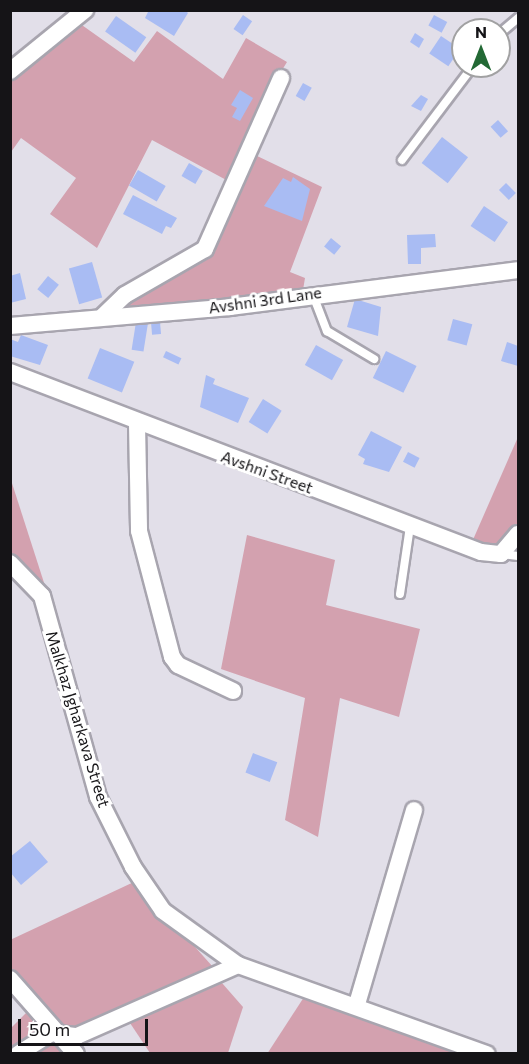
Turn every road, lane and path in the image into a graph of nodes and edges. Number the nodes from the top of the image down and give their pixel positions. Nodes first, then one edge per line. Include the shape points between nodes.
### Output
1 (85, 10) edge
2 (10, 71) edge
3 (281, 78) dead end
4 (464, 78) edge
5 (402, 160) dead end
6 (519, 270) edge
7 (313, 295) junction
8 (103, 316) junction
9 (10, 327) edge
10 (374, 359) dead end
11 (10, 372) edge
12 (137, 424) junction
13 (410, 526) junction
14 (519, 534) edge
15 (501, 554) junction
16 (519, 556) edge
17 (10, 563) edge
18 (400, 594) dead end
19 (233, 691) dead end
20 (414, 810) dead end
21 (238, 965) junction
22 (10, 979) edge
23 (357, 1004) junction
24 (65, 1035) junction
25 (18, 1053) edge
26 (76, 1053) edge
27 (487, 1053) edge

1 - 2 street
3 - 8 street via 205,249 125,295
4 - 5 lane
6 - 7 street, Avshni 3rd Lane
7 - 8 street, Avshni 3rd Lane
7 - 10 lane via 327,332
8 - 9 street, Avshni 3rd Lane
11 - 12 street, Avshni Street
12 - 13 street, Avshni Street
12 - 19 street via 139,531 172,657 178,665
13 - 15 street, Avshni Street via 481,552
13 - 18 lane
14 - 15 street
15 - 16 lane
17 - 21 street, Malkhaz Jgharkava Street via 42,596 98,797 133,867 163,910
20 - 23 street
21 - 23 street, Malkhaz Jgharkava Street
21 - 24 street via 77,1036
22 - 24 street
23 - 27 street, Malkhaz Jgharkava Street
24 - 25 street via 51,1033
24 - 26 street

